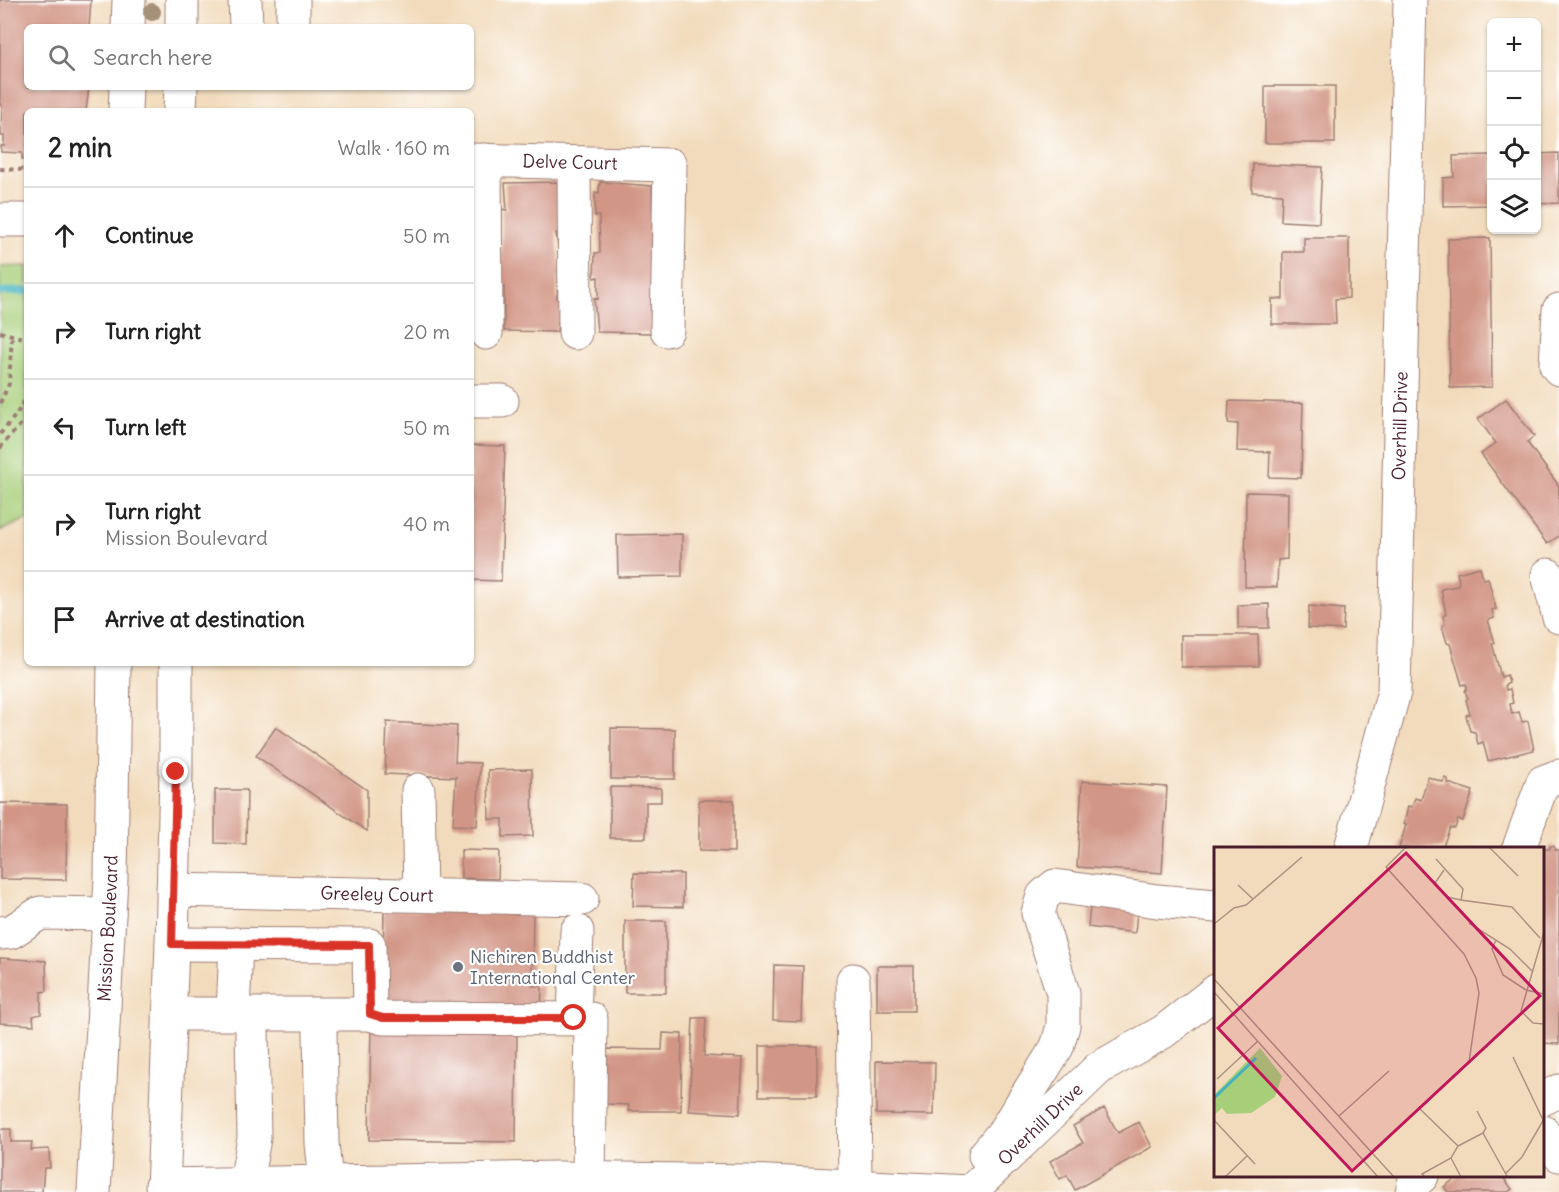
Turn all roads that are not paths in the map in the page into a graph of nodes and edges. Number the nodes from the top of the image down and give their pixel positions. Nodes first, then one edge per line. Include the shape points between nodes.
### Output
1 (129, 0) edge
2 (182, 0) edge
3 (245, 0) edge
4 (293, 0) edge
5 (1410, 0) edge
6 (128, 24) edge
7 (182, 24) edge
8 (246, 24) edge
9 (293, 24) edge
10 (126, 90) edge
11 (181, 90) edge
12 (125, 108) edge
13 (180, 108) edge
14 (478, 160) edge
15 (574, 163) junction
16 (0, 220) edge
17 (24, 220) edge
18 (1559, 310) edge
19 (667, 330) dead end
20 (486, 333) dead end
21 (574, 333) dead end
22 (1559, 369) edge
23 (1548, 575) dead end
24 (1559, 617) edge
25 (114, 666) edge
26 (176, 666) edge
27 (1559, 776) edge
28 (418, 790) dead end
29 (1352, 847) edge
30 (1520, 847) edge
31 (173, 890) junction
32 (420, 895) junction
33 (582, 899) dead end
34 (1214, 906) edge
35 (109, 914) junction
36 (577, 931) dead end
37 (0, 933) edge
38 (172, 944) junction
39 (236, 944) junction
40 (853, 980) dead end
41 (1214, 992) edge
42 (169, 1014) junction
43 (370, 1014) junction
44 (574, 1018) junction
45 (243, 1022) junction
46 (320, 1030) dead end
47 (1559, 1091) edge
48 (1544, 1098) edge
49 (1544, 1134) edge
50 (1559, 1155) edge
51 (1421, 1177) edge
52 (589, 1179) junction
53 (326, 1182) junction
54 (246, 1183) junction
55 (557, 1185) edge
56 (855, 1186) junction
57 (163, 1188) edge
58 (954, 1191) edge
59 (94, 1192) edge
60 (1412, 1192) edge

1 - 6 street
2 - 7 street
3 - 8 street
4 - 9 street
5 - 29 street, Overhill Drive via 1394,692
10 - 12 street
11 - 13 street
14 - 15 street, Delve Court
14 - 20 street
15 - 19 street, Delve Court via 670,165
15 - 21 street
16 - 17 street
18 - 22 street
23 - 24 street
25 - 35 street, Mission Boulevard
26 - 31 street
27 - 30 street via 1543,782
28 - 32 street
31 - 32 street, Greeley Court
31 - 38 street
32 - 33 street, Greeley Court
34 - 58 street via 1055,886 1043,896 1038,913 1063,993 1063,1026 1057,1047 1003,1133
35 - 37 street via 40,913 11,932
35 - 59 street, Mission Boulevard
36 - 44 street
38 - 39 street
38 - 42 street
39 - 43 street via 369,945
39 - 45 street
40 - 56 street
41 - 58 street, Overhill Drive via 1163,1032 1099,1068 970,1192
42 - 45 street
42 - 57 street
43 - 44 street via 383,1018
43 - 45 street
44 - 52 street via 591,1019
45 - 54 street via 254,1138
46 - 53 street
47 - 48 street
49 - 50 street
51 - 60 street
52 - 55 street, Overhill Drive
52 - 56 street, Overhill Drive
53 - 54 street, Overhill Drive
53 - 55 street, Overhill Drive
54 - 57 street, Overhill Drive
56 - 58 street, Overhill Drive

